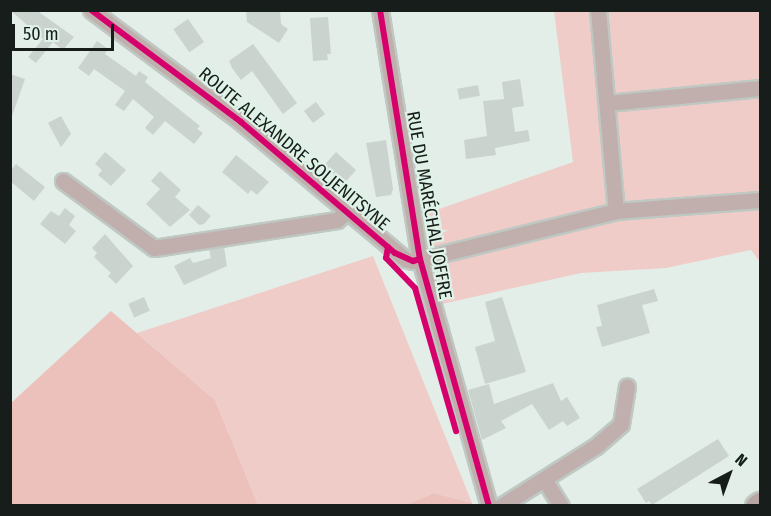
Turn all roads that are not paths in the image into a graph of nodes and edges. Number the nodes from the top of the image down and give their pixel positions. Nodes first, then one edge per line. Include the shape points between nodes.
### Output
1 (91, 10) edge
2 (380, 10) edge
3 (598, 11) edge
4 (760, 88) edge
5 (608, 104) junction
6 (63, 181) dead end
7 (760, 200) edge
8 (616, 211) junction
9 (346, 212) junction
10 (420, 259) junction
11 (627, 386) dead end
12 (544, 479) junction
13 (760, 503) edge
14 (489, 506) edge
15 (501, 506) edge
16 (561, 506) edge
17 (756, 506) edge

1 - 9 street, ROUTE ALEXANDRE SOLJENITSYNE via 241,122
2 - 10 street, RUE DU MARÉCHAL JOFFRE
3 - 5 street
4 - 5 street
5 - 8 street
6 - 9 street via 154,249 337,220
7 - 8 street
8 - 10 street
9 - 10 street, ROUTE ALEXANDRE SOLJENITSYNE via 405,259
10 - 14 street, RUE DU MARÉCHAL JOFFRE
11 - 12 street via 621,424
12 - 15 street
12 - 16 street
13 - 17 main road

